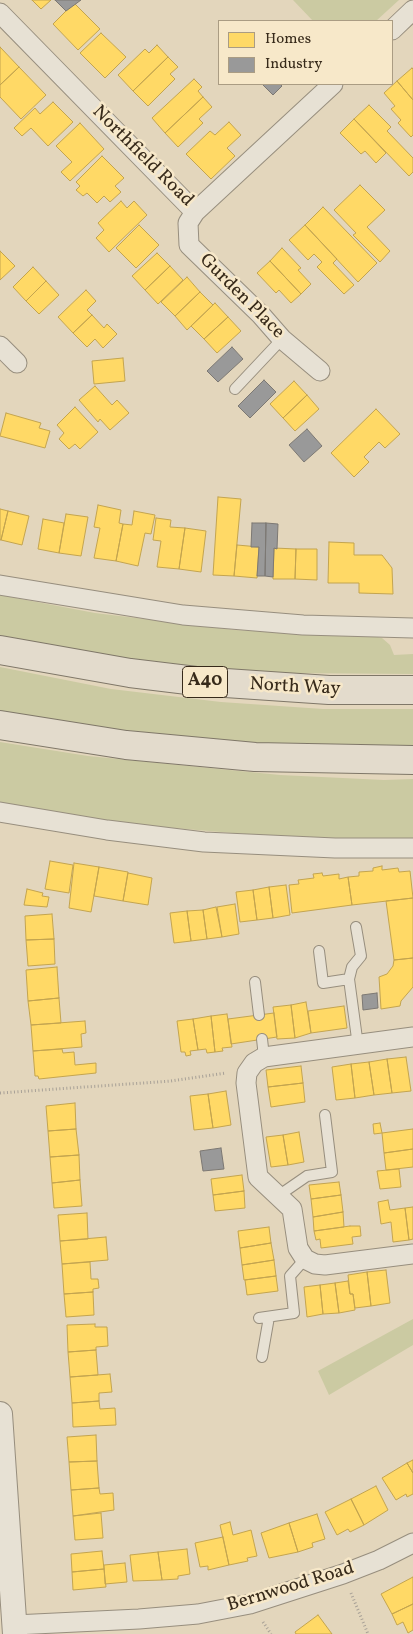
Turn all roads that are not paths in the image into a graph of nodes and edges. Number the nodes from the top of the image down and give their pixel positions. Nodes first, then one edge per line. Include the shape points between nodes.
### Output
1 (413, 10) edge
2 (0, 12) edge
3 (393, 29) edge
4 (332, 85) edge
5 (195, 212) junction
6 (282, 339) junction
7 (0, 346) edge
8 (17, 363) dead end
9 (320, 371) dead end
10 (234, 389) dead end
11 (0, 585) edge
12 (413, 628) edge
13 (0, 650) edge
14 (413, 690) edge
15 (0, 725) edge
16 (413, 760) edge
17 (0, 812) edge
18 (413, 848) edge
19 (356, 927) dead end
20 (319, 951) dead end
21 (349, 979) junction
22 (255, 982) dead end
23 (259, 1015) dead end
24 (413, 1037) edge
25 (358, 1046) junction
26 (325, 1115) dead end
27 (278, 1196) junction
28 (413, 1254) edge
29 (305, 1259) junction
30 (262, 1357) dead end
31 (0, 1414) edge
32 (4, 1527) edge
33 (413, 1543) edge
34 (15, 1630) edge

1 - 3 street
2 - 5 street, Northfield Road
4 - 5 street, Northfield Road
5 - 6 street, Gurden Place via 188,223 189,245
6 - 9 street, Gurden Place
6 - 10 lane
7 - 8 street
11 - 12 street via 183,615 303,625
13 - 14 highway, North Way / A40 via 196,681 329,690
15 - 16 highway via 126,745 255,757
17 - 18 street via 204,842
19 - 21 lane via 360,956
20 - 21 lane via 323,983
21 - 25 lane
22 - 23 lane
24 - 25 street
25 - 27 street via 263,1048 246,1073 258,1177
26 - 27 lane via 332,1172 307,1176
27 - 29 street via 292,1210 298,1248
28 - 29 street via 326,1265
29 - 30 lane via 290,1276 294,1313 264,1317
31 - 32 street
32 - 34 street
33 - 34 street, Bernwood Road via 343,1574 250,1604 198,1614

